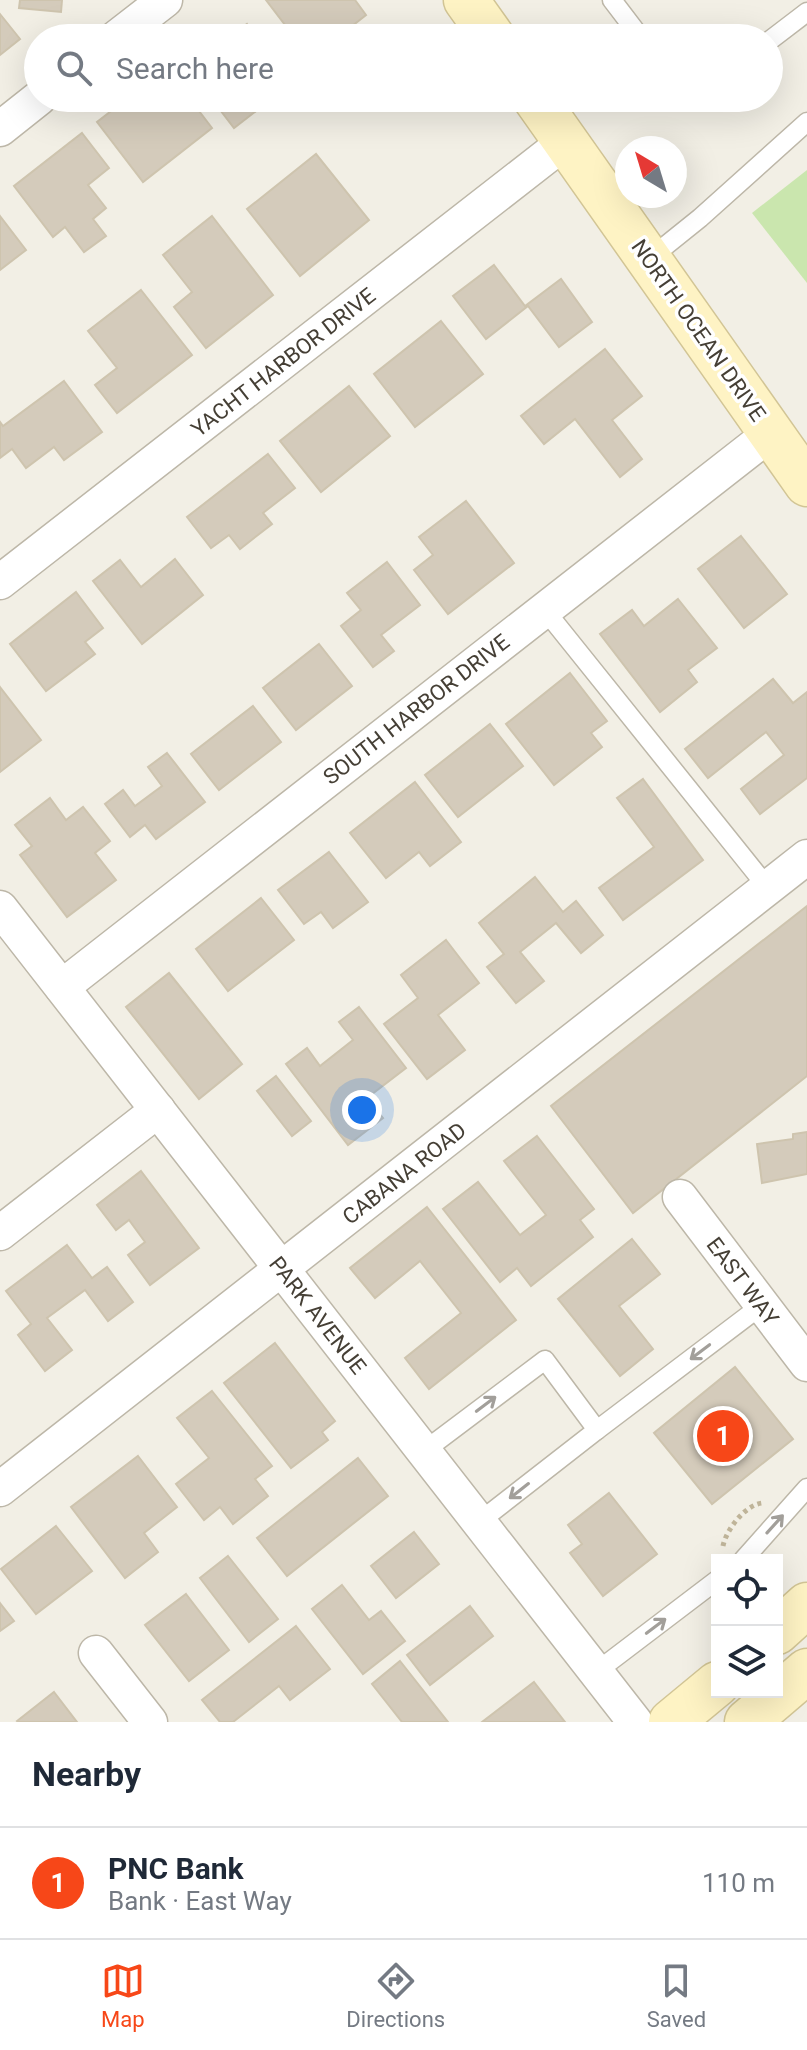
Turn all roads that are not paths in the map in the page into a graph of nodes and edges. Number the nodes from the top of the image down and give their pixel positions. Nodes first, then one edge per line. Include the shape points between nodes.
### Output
1 (466, 0) edge
2 (612, 0) edge
3 (154, 3) edge
4 (807, 12) edge
5 (131, 24) edge
6 (483, 24) edge
7 (630, 24) edge
8 (783, 30) edge
9 (24, 110) edge
10 (545, 112) edge
11 (807, 122) edge
12 (0, 129) edge
13 (566, 141) junction
14 (649, 259) junction
15 (771, 433) junction
16 (807, 484) edge
17 (0, 582) edge
18 (544, 609) junction
19 (807, 857) edge
20 (768, 888) junction
21 (0, 908) edge
22 (62, 987) junction
23 (158, 1110) junction
24 (680, 1197) dead end
25 (0, 1233) edge
26 (282, 1269) junction
27 (762, 1305) junction
28 (807, 1364) edge
29 (597, 1430) junction
30 (424, 1451) junction
31 (807, 1488) edge
32 (0, 1489) edge
33 (479, 1522) junction
34 (748, 1554) edge
35 (711, 1585) edge
36 (807, 1605) edge
37 (783, 1627) edge
38 (96, 1653) dead end
39 (807, 1671) edge
40 (596, 1672) junction
41 (711, 1689) edge
42 (150, 1722) edge
43 (635, 1722) edge
44 (671, 1722) edge
45 (747, 1722) edge

1 - 6 main road
2 - 7 lane
3 - 5 street
4 - 8 lane
9 - 12 street
10 - 13 main road, NORTH OCEAN DRIVE
11 - 14 lane
13 - 14 main road, NORTH OCEAN DRIVE
13 - 17 street, YACHT HARBOR DRIVE
14 - 15 main road, NORTH OCEAN DRIVE
15 - 16 main road, NORTH OCEAN DRIVE
15 - 18 street, SOUTH HARBOR DRIVE
18 - 20 lane
18 - 22 street, SOUTH HARBOR DRIVE
19 - 20 street, CABANA ROAD
20 - 26 street, CABANA ROAD
21 - 22 street, PARK AVENUE
22 - 23 street, PARK AVENUE
23 - 25 street
23 - 26 street, PARK AVENUE
24 - 27 street, EAST WAY
26 - 30 street, PARK AVENUE
26 - 32 street, CABANA ROAD
27 - 28 street, EAST WAY
27 -> 29 lane
30 -> 29 lane via 545,1360
29 -> 33 lane
30 - 33 street, PARK AVENUE
34 -> 31 lane
33 - 40 street, PARK AVENUE
40 -> 35 lane
36 - 37 main road
38 - 42 street
39 - 45 main road
40 - 43 street, PARK AVENUE
41 - 44 main road

